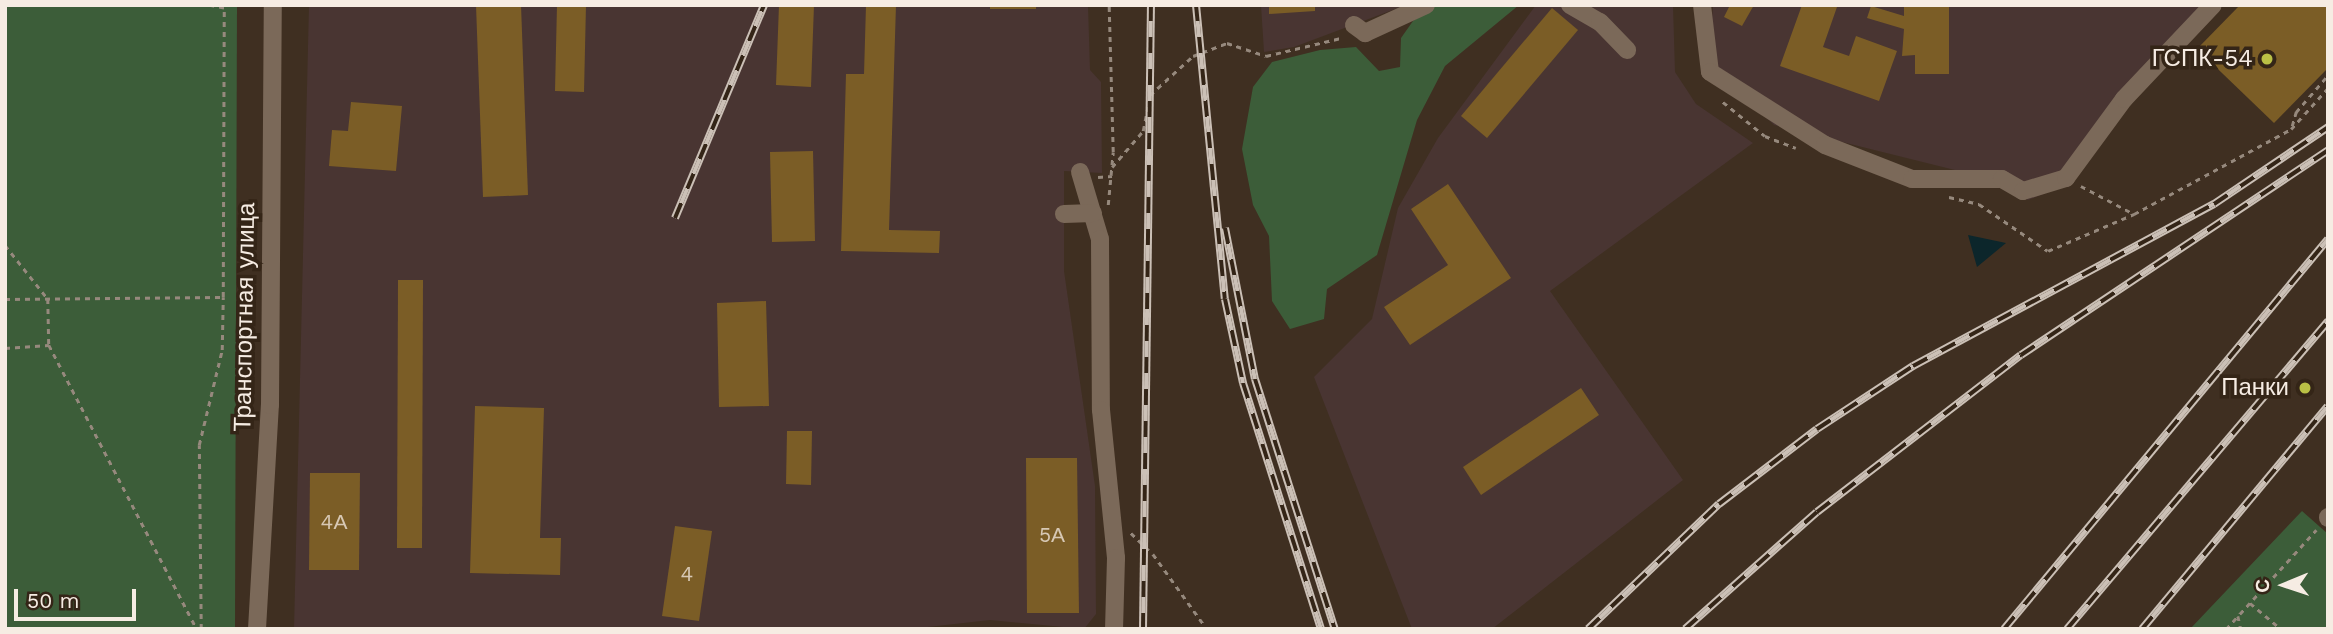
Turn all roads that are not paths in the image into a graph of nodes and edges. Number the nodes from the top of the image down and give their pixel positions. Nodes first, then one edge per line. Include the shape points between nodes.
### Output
1 (273, 5) edge
2 (1426, 5) edge
3 (1570, 5) edge
4 (1702, 5) edge
5 (2213, 5) edge
6 (1360, 29) road end
7 (1627, 50) dead end
8 (1080, 172) dead end
9 (1100, 211) junction
10 (1064, 214) dead end
11 (257, 629) edge
12 (1114, 629) edge

1 - 11 street, Транспортная улица via 270,405
2 - 6 street
3 - 7 street via 1600,22
4 - 5 street via 1710,72 1825,145 1912,179 2002,179 2023,191 2066,178 2124,99
8 - 9 street
9 - 10 street
9 - 12 street via 1101,410 1113,528

